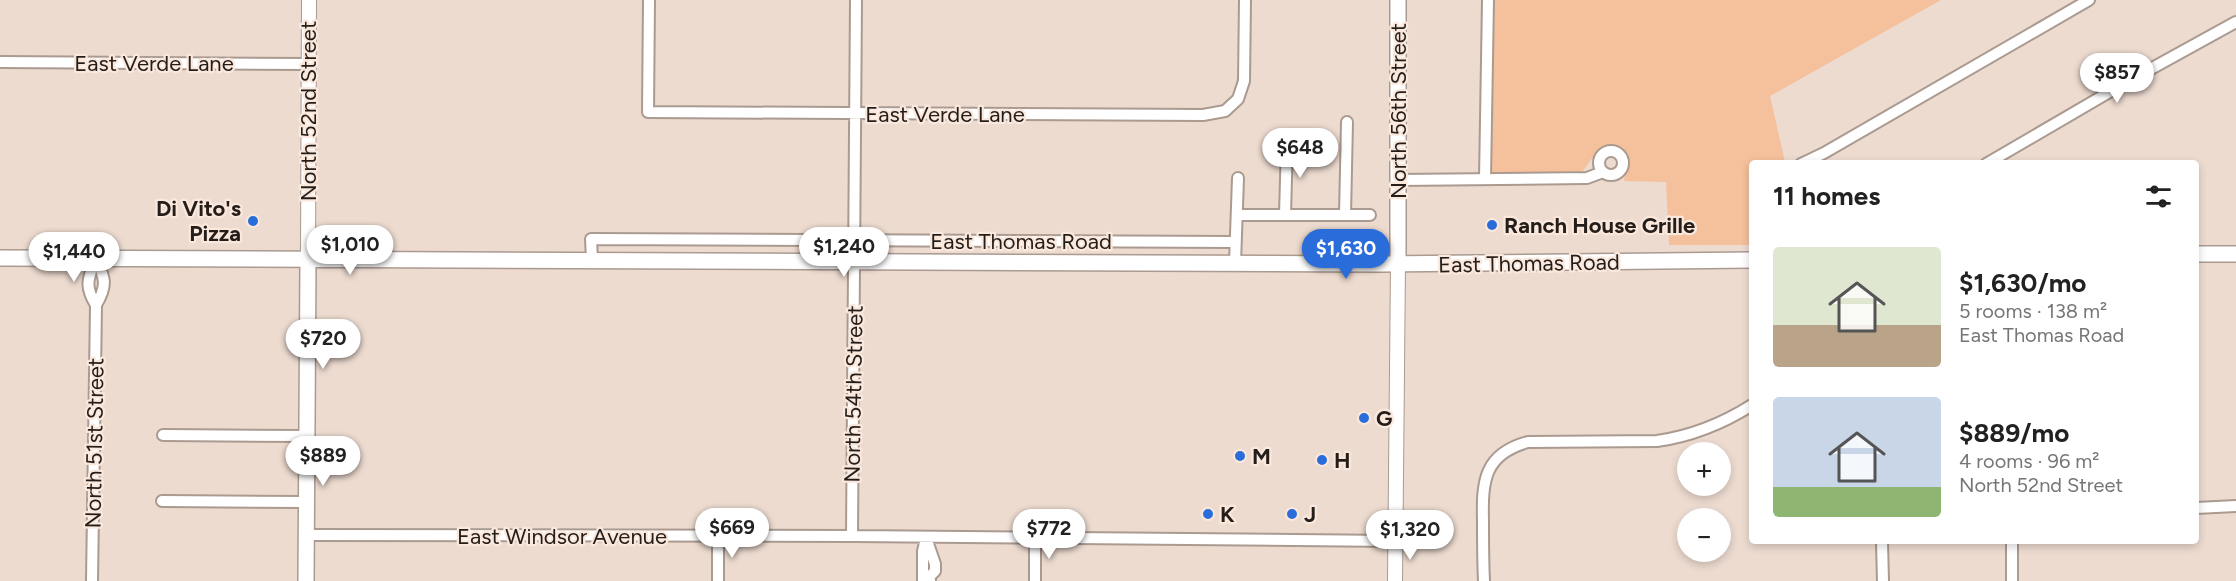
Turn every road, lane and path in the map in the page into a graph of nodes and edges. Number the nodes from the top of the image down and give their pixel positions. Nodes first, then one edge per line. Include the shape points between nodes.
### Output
1 (309, 0) edge
2 (649, 0) edge
3 (856, 0) edge
4 (1245, 0) edge
5 (1398, 0) edge
6 (1488, 0) edge
7 (2089, 0) edge
8 (2236, 22) edge
9 (0, 62) edge
10 (308, 64) junction
11 (855, 114) junction
12 (1347, 122) dead end
13 (1287, 142) dead end
14 (1809, 160) edge
15 (1993, 160) edge
16 (1603, 172) dead end
17 (1238, 178) dead end
18 (1485, 179) junction
19 (1398, 180) junction
20 (1238, 215) junction
21 (1285, 215) junction
22 (1345, 215) junction
23 (1370, 215) dead end
24 (855, 240) junction
25 (1235, 242) junction
26 (2236, 254) edge
27 (2199, 255) edge
28 (0, 258) edge
29 (96, 258) junction
30 (308, 260) junction
31 (592, 260) junction
32 (1749, 260) edge
33 (855, 262) junction
34 (1235, 263) junction
35 (1398, 264) junction
36 (96, 305) junction
37 (1749, 407) edge
38 (163, 435) dead end
39 (306, 436) junction
40 (162, 501) dead end
41 (306, 502) junction
42 (2236, 506) edge
43 (2199, 508) edge
44 (306, 535) junction
45 (718, 537) junction
46 (852, 537) junction
47 (926, 538) junction
48 (1035, 539) junction
49 (1394, 541) junction
50 (1882, 544) edge
51 (2012, 544) edge
52 (927, 578) edge
53 (92, 581) edge
54 (306, 581) edge
55 (718, 581) edge
56 (1035, 581) edge
57 (1395, 581) edge
58 (1484, 581) edge
59 (1882, 581) edge
60 (2012, 581) edge

1 - 10 street, North 52nd Street
2 - 11 street, East Verde Lane via 648,112
3 - 11 street, North 54th Street
4 - 11 street, East Verde Lane via 1244,81 1238,99 1225,111 1203,115
5 - 19 main road, North 56th Street
6 - 18 street
7 - 14 street
8 - 15 street
9 - 10 street, East Verde Lane
10 - 30 street, North 52nd Street
11 - 24 street, North 54th Street
12 - 22 street
13 - 21 street
16 - 18 street via 1587,177
17 - 20 street
18 - 19 street
19 - 35 main road, North 56th Street
20 - 21 street
20 - 25 street
21 - 22 street
22 - 23 street
24 - 25 street, East Thomas Road
24 - 31 street, East Thomas Road via 591,239
24 - 33 street, North 54th Street
25 - 34 street
26 - 27 main road
28 - 29 main road, East Thomas Road
29 - 30 main road, East Thomas Road
29 - 36 street, North 51st Street via 88,277 88,292
29 - 36 street, North 51st Street via 104,277 104,292
30 - 31 main road, East Thomas Road
30 - 39 main road, North 52nd Street
31 - 33 main road, East Thomas Road
32 - 35 main road, East Thomas Road
33 - 34 main road, East Thomas Road
33 - 46 street, North 54th Street
34 - 35 main road, East Thomas Road
35 - 49 street, North 56th Street
36 - 53 street, North 51st Street
37 - 58 street via 1694,435 1657,441 1528,442 1515,446 1491,464 1483,486
38 - 39 street
39 - 41 main road, North 52nd Street
40 - 41 street
41 - 44 main road, North 52nd Street
42 - 43 street
44 - 45 street, East Windsor Avenue
44 - 54 main road, North 52nd Street
45 - 46 street, East Windsor Avenue
45 - 55 street
46 - 47 street, East Windsor Avenue
47 - 48 street, East Windsor Avenue
47 - 52 street via 935,564 935,571
48 - 49 street, East Windsor Avenue
48 - 56 street
49 - 57 street, North 56th Street
50 - 59 street
51 - 60 street

